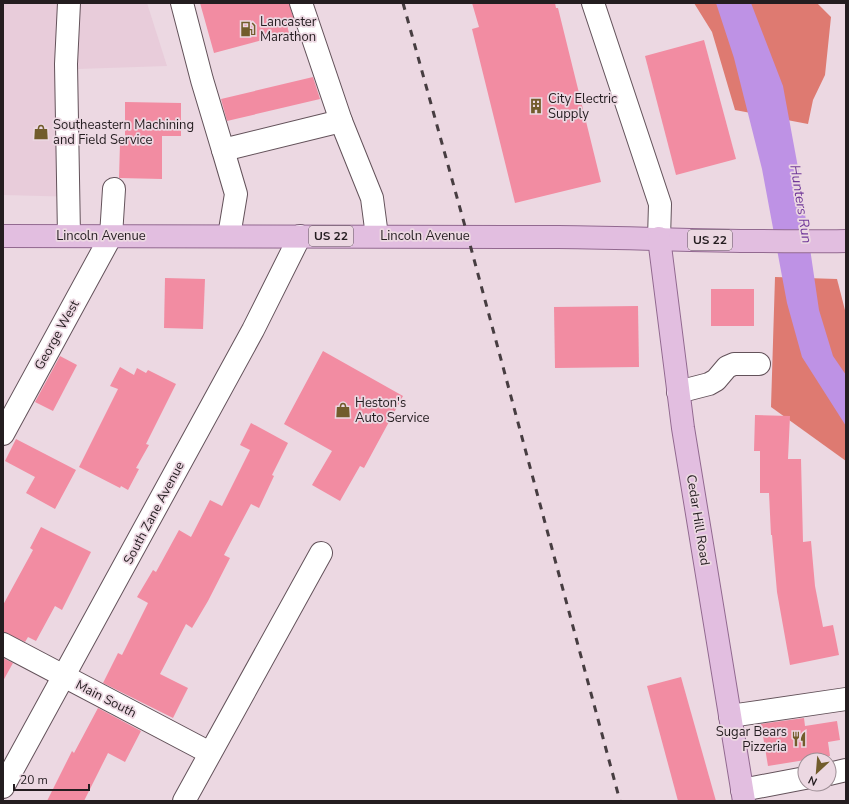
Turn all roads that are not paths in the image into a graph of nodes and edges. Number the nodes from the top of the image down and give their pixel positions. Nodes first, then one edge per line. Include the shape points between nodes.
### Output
1 (69, 3) edge
2 (182, 3) edge
3 (301, 3) edge
4 (593, 3) edge
5 (341, 121) junction
6 (223, 150) junction
7 (114, 189) dead end
8 (3, 236) edge
9 (69, 236) junction
10 (111, 236) junction
11 (229, 236) junction
12 (300, 236) junction
13 (377, 236) junction
14 (659, 238) junction
15 (846, 241) edge
16 (759, 364) dead end
17 (678, 392) junction
18 (3, 434) edge
19 (321, 553) dead end
20 (3, 644) edge
21 (63, 677) junction
22 (846, 699) edge
23 (730, 716) junction
24 (210, 753) junction
25 (797, 780) edge
26 (3, 787) edge
27 (743, 796) edge
28 (184, 801) edge

1 - 9 street via 66,64
2 - 6 street
3 - 5 street
4 - 14 street via 660,204
5 - 6 street
5 - 13 street via 372,198
6 - 11 street via 236,194
7 - 10 street
8 - 9 main road, Lincoln Avenue / US 22
9 - 10 main road, Lincoln Avenue / US 22
10 - 11 main road, Lincoln Avenue / US 22
10 - 18 street, George West
11 - 12 main road, Lincoln Avenue / US 22
12 - 13 main road, Lincoln Avenue / US 22
12 - 21 street, South Zane Avenue via 253,330
13 - 14 main road, Lincoln Avenue / US 22
14 - 15 main road, Lincoln Avenue / US 22 via 761,243
14 - 17 main road, Cedar Hill Road
16 - 17 street via 734,364 727,367 709,384
17 - 23 main road, Cedar Hill Road
19 - 24 street
20 - 21 street, Main South
21 - 24 street, Main South
21 - 26 street, South Zane Avenue
22 - 23 street
23 - 27 main road, Cedar Hill Road
24 - 28 street
25 - 27 street

